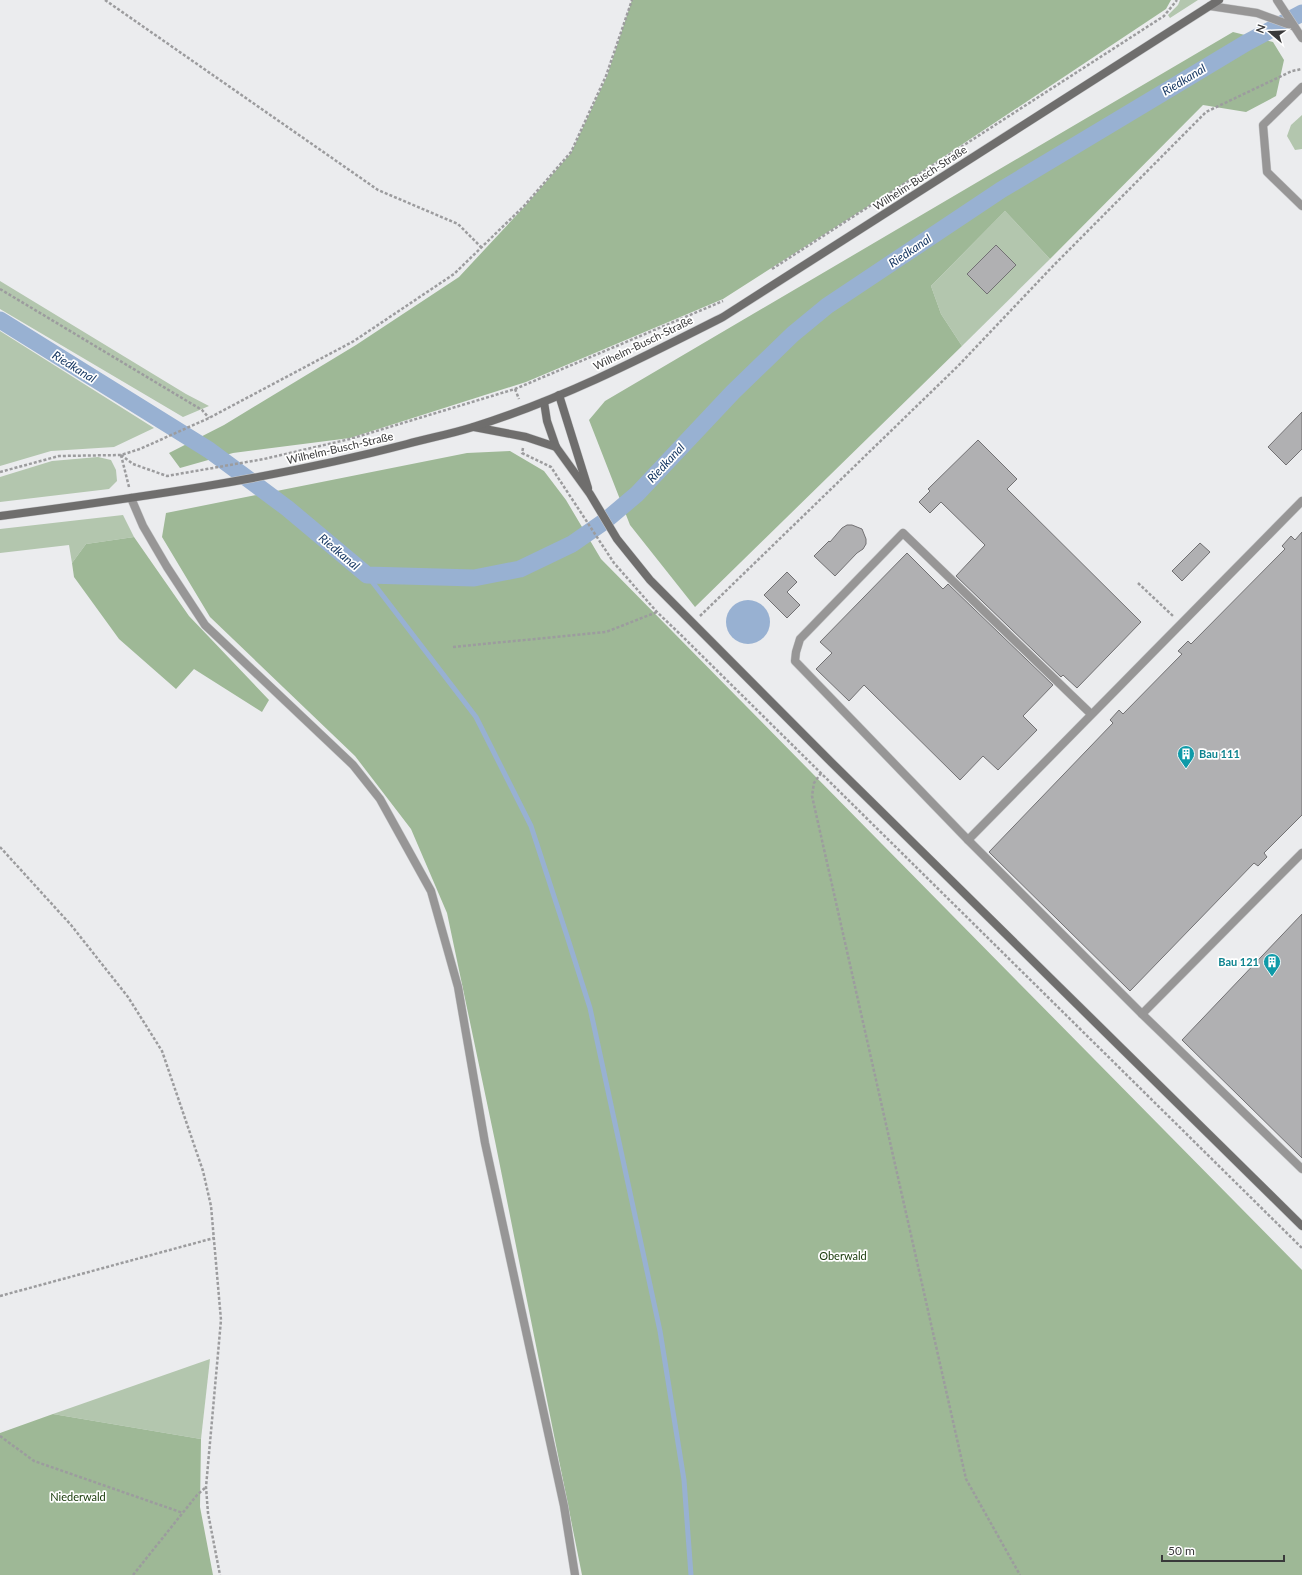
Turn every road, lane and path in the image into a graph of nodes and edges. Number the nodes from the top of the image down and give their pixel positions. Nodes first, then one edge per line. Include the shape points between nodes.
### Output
1 (105, 0) edge
2 (632, 0) edge
3 (1177, 0) edge
4 (1219, 0) edge
5 (1277, 0) edge
6 (1211, 3) edge
7 (1293, 26) junction
8 (1302, 38) edge
9 (1302, 69) edge
10 (1302, 87) edge
11 (1302, 206) edge
12 (482, 248) junction
13 (769, 271) dead end
14 (0, 288) edge
15 (729, 297) dead end
16 (559, 395) junction
17 (544, 402) junction
18 (209, 418) junction
19 (473, 427) junction
20 (556, 446) junction
21 (121, 455) junction
22 (0, 472) edge
23 (590, 494) junction
24 (131, 498) junction
25 (1302, 501) edge
26 (577, 506) dead end
27 (0, 516) edge
28 (1138, 583) dead end
29 (657, 612) junction
30 (692, 624) junction
31 (1181, 624) junction
32 (453, 647) dead end
33 (1091, 714) junction
34 (832, 763) junction
35 (821, 773) junction
36 (968, 840) junction
37 (0, 847) edge
38 (1302, 854) edge
39 (1142, 1014) junction
40 (1302, 1169) edge
41 (1302, 1226) edge
42 (214, 1238) junction
43 (1302, 1248) edge
44 (0, 1296) edge
45 (0, 1436) edge
46 (206, 1487) junction
47 (183, 1513) junction
48 (133, 1575) edge
49 (220, 1575) edge
50 (575, 1575) edge
51 (1020, 1575) edge

1 - 12 path via 378,190 458,224
2 - 12 path via 606,76 571,152 524,206
3 - 13 path via 1164,16
4 - 6 main road, Wilhelm-Busch-Straße
5 - 7 lane
6 - 7 lane via 1257,13
6 - 16 main road, Wilhelm-Busch-Straße via 723,317 642,358
7 - 8 lane
9 - 30 path via 1292,71 1206,112 958,366
10 - 11 lane via 1264,125 1267,172
12 - 18 path via 454,274 354,341
14 - 18 path via 202,410
15 - 21 path via 515,389 350,439 167,476 133,464
16 - 17 main road, Wilhelm-Busch-Straße
16 - 23 main road
17 - 19 main road, Wilhelm-Busch-Straße
17 - 20 main road via 547,421
18 - 21 path
19 - 20 main road via 526,437
19 - 24 main road, Wilhelm-Busch-Straße via 367,454 268,475
20 - 23 main road
21 - 22 path via 59,456
21 - 24 path
23 - 30 main road via 617,539 650,580
24 - 27 main road, Wilhelm-Busch-Straße
24 - 50 lane via 143,526 205,625 353,765 380,799 431,891 458,987 485,1143 564,1506
25 - 31 lane
26 - 29 path via 614,563
28 - 31 path
29 - 32 path via 606,632
29 - 35 path
30 - 34 main road
31 - 33 lane
33 - 36 lane
33 - 36 lane via 903,533 800,639 795,661
34 - 35 path
34 - 41 main road
35 - 43 path
35 - 51 path via 814,783 812,796 966,1479
36 - 39 lane
37 - 42 path via 70,925 128,997 162,1051 203,1171 211,1206
38 - 39 lane
39 - 40 lane
42 - 44 path
42 - 46 path via 221,1320
45 - 47 path via 34,1461
46 - 47 path
46 - 49 path via 208,1513
47 - 48 path

